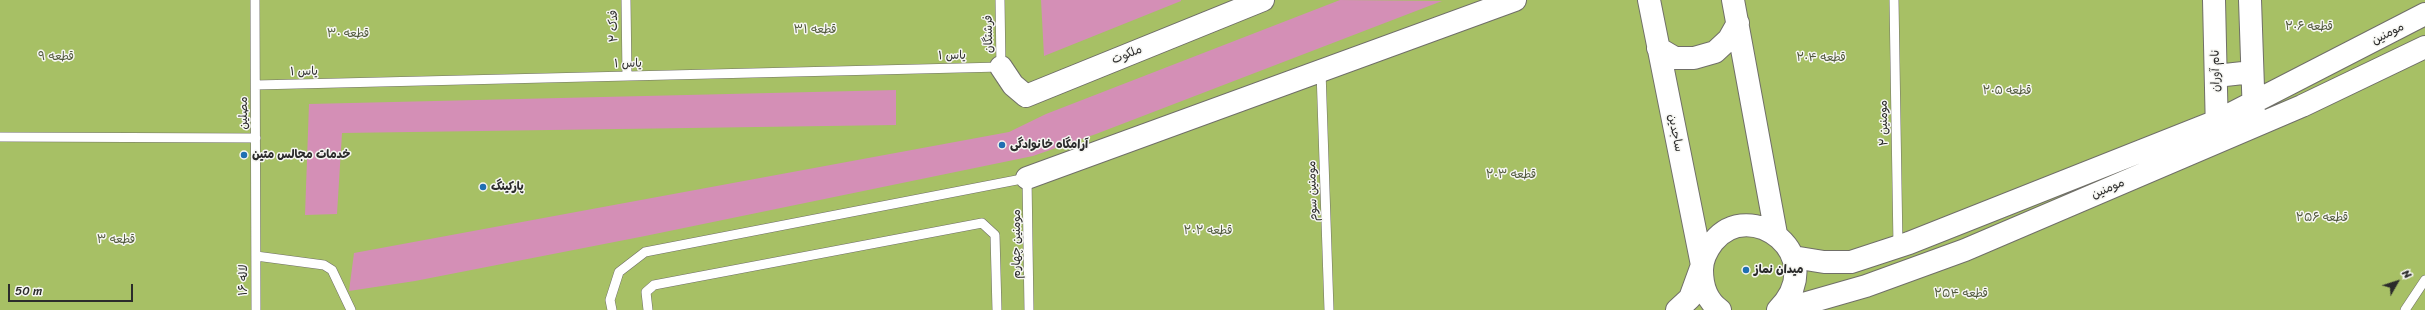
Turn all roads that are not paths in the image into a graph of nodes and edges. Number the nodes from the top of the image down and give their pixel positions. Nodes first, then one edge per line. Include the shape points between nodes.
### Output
1 (256, 0) edge
2 (626, 0) edge
3 (1000, 0) edge
4 (1263, 0) edge
5 (1515, 0) edge
6 (1649, 0) edge
7 (1733, 0) edge
8 (1894, 0) edge
9 (2214, 0) edge
10 (2250, 0) edge
11 (2425, 14) edge
12 (1738, 23) junction
13 (2425, 47) edge
14 (1658, 48) junction
15 (1001, 67) junction
16 (1321, 71) junction
17 (2252, 72) junction
18 (627, 76) junction
19 (2216, 76) junction
20 (256, 85) junction
21 (2253, 103) junction
22 (2255, 126) junction
23 (2217, 131) junction
24 (0, 137) edge
25 (256, 138) junction
26 (1027, 178) junction
27 (1776, 234) junction
28 (1898, 246) junction
29 (256, 253) junction
30 (1793, 257) junction
31 (1702, 266) junction
32 (2425, 280) edge
33 (256, 310) edge
34 (351, 310) edge
35 (612, 310) edge
36 (648, 310) edge
37 (997, 310) edge
38 (1029, 310) edge
39 (1329, 310) edge
40 (1677, 310) edge
41 (1720, 310) edge
42 (1778, 310) edge
43 (1782, 310) edge
44 (2404, 310) edge

1 - 20 lane, مصلین
2 - 18 lane, فدک ۲
3 - 15 lane, فرشتگان
4 - 15 street, ملکوت via 1026,96 1013,84
5 - 16 street
6 - 14 street, ساجدین
7 - 12 street
8 - 28 lane, مومنین ۲
9 - 19 street, نام آوران
10 - 17 street
11 - 21 street, مومنین
12 - 14 street via 1729,39 1715,52 1694,58 1675,58
12 - 27 street
13 - 22 street, مومنین
14 - 31 street, ساجدین
15 - 18 lane, یاس ۱
16 - 26 street
16 - 39 lane, مومنین سوم
17 - 19 street
17 - 21 street
18 - 20 lane, یاس ۱
19 - 23 street, نام آوران
20 - 25 lane, مصلین
21 - 22 street
21 - 23 street, مومنین
22 - 23 street, مومنین
23 - 28 street, مومنین
23 - 43 street, مومنین via 1965,250 1866,286
24 - 25 lane
25 - 29 lane, مصلین
26 - 35 lane via 645,252 619,272 610,300
26 - 38 lane, مومنین چهارم
27 - 30 street via 1786,244
27 - 31 street via 1762,228 1746,226 1730,229 1717,238 1707,250
28 - 30 street, مومنین via 1851,262 1824,262
29 - 33 lane, لاله ۱۶
29 - 34 lane via 324,265 332,270
30 - 42 street via 1796,272 1794,287 1788,301
31 - 40 street via 1690,298
31 - 41 street, ساجدین via 1706,295
32 - 44 lane
36 - 37 lane via 646,292 654,285 982,223 995,235

